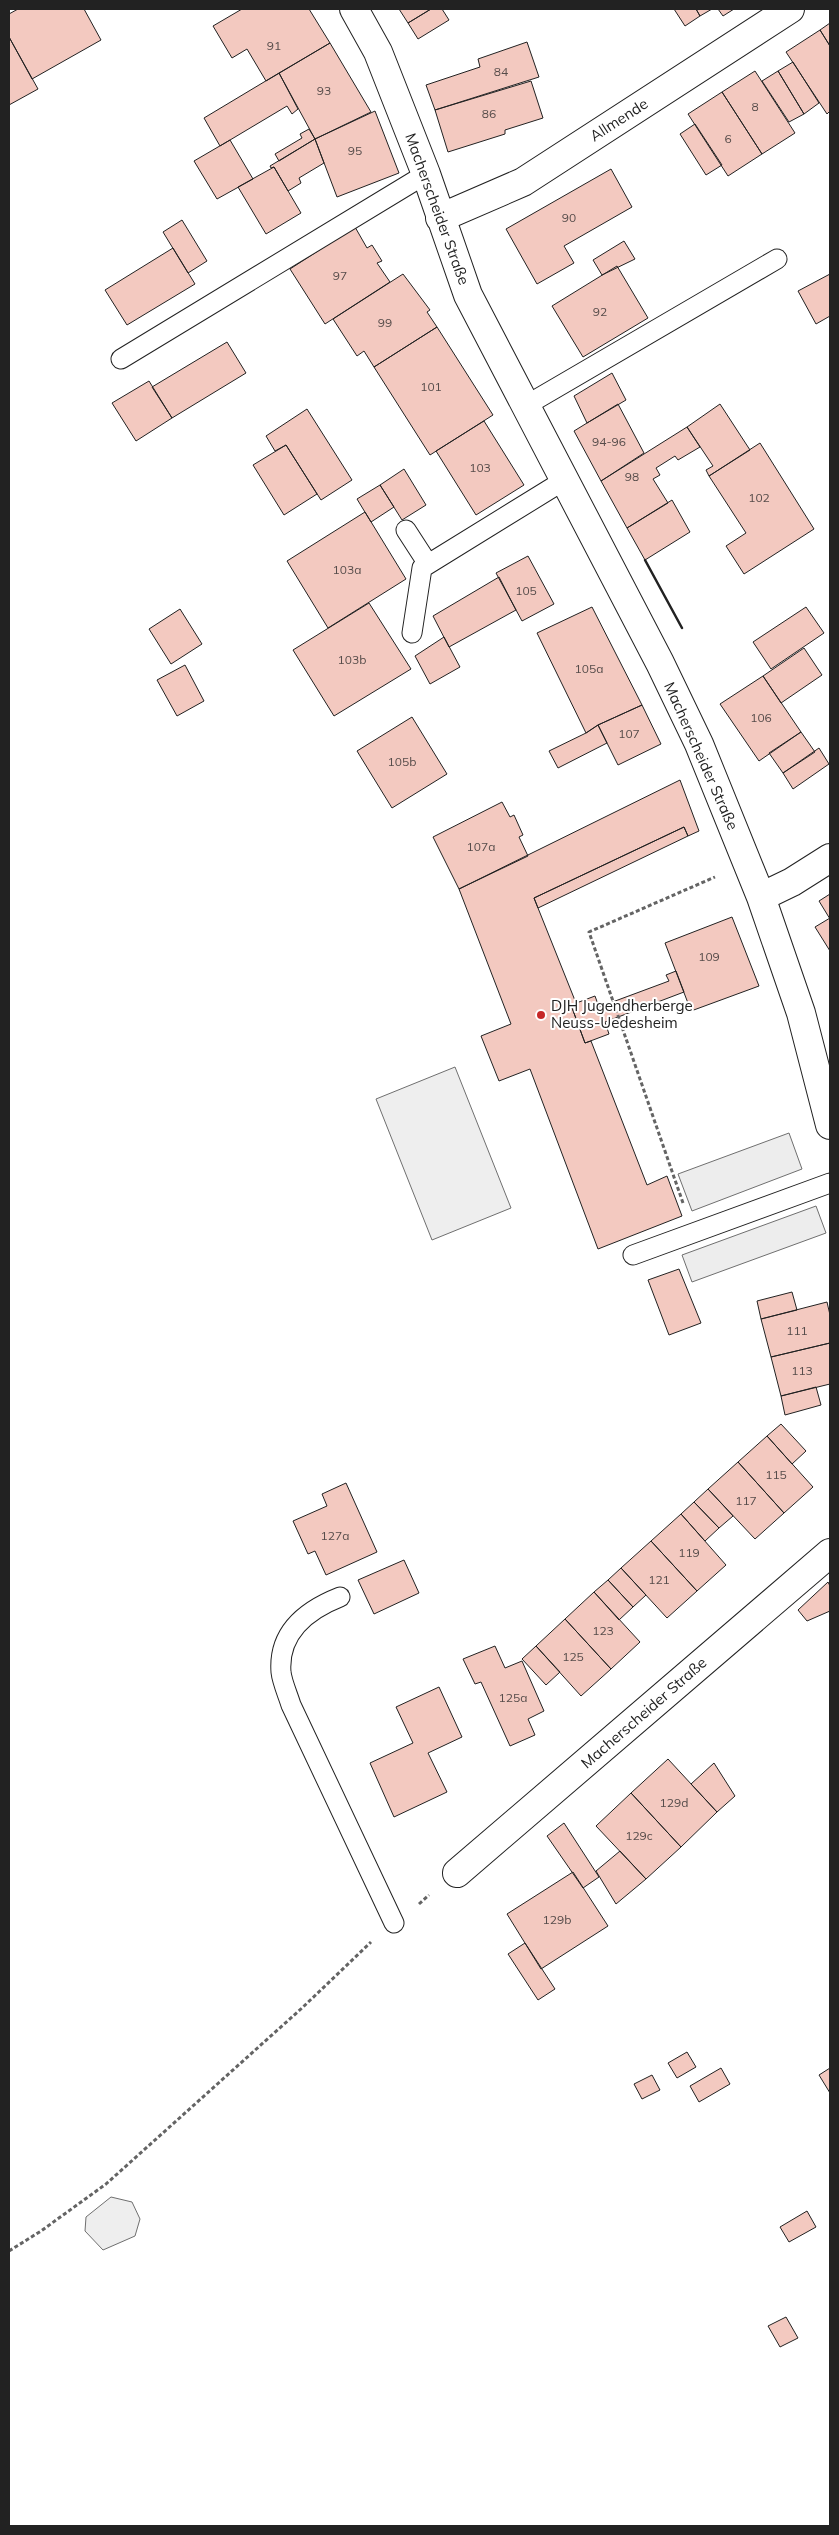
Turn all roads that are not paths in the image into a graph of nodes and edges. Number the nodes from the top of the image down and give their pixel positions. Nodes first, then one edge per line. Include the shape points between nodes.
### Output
1 (354, 9) edge
2 (790, 9) edge
3 (426, 174) junction
4 (440, 218) junction
5 (777, 259) dead end
6 (121, 359) dead end
7 (525, 406) junction
8 (563, 481) junction
9 (406, 530) dead end
10 (428, 564) junction
11 (412, 633) dead end
12 (830, 858) edge
13 (761, 897) junction
14 (830, 1125) edge
15 (830, 1183) edge
16 (634, 1255) dead end
17 (830, 1554) edge
18 (340, 1597) dead end
19 (457, 1873) road end
20 (394, 1923) road end

1 - 3 street, Macherscheider Straße via 378,52
2 - 4 street, Allmende via 523,182
3 - 4 street, Macherscheider Straße
3 - 6 lane
4 - 7 street, Macherscheider Straße via 468,295
5 - 7 lane
7 - 8 street, Macherscheider Straße
8 - 10 lane
8 - 13 street, Macherscheider Straße via 699,744
9 - 10 lane
10 - 11 lane via 422,568
12 - 13 street
13 - 14 street, Macherscheider Straße via 801,1013
15 - 16 lane
17 - 19 street, Macherscheider Straße
18 - 20 lane via 318,1605 300,1619 282,1650 281,1673 291,1705

